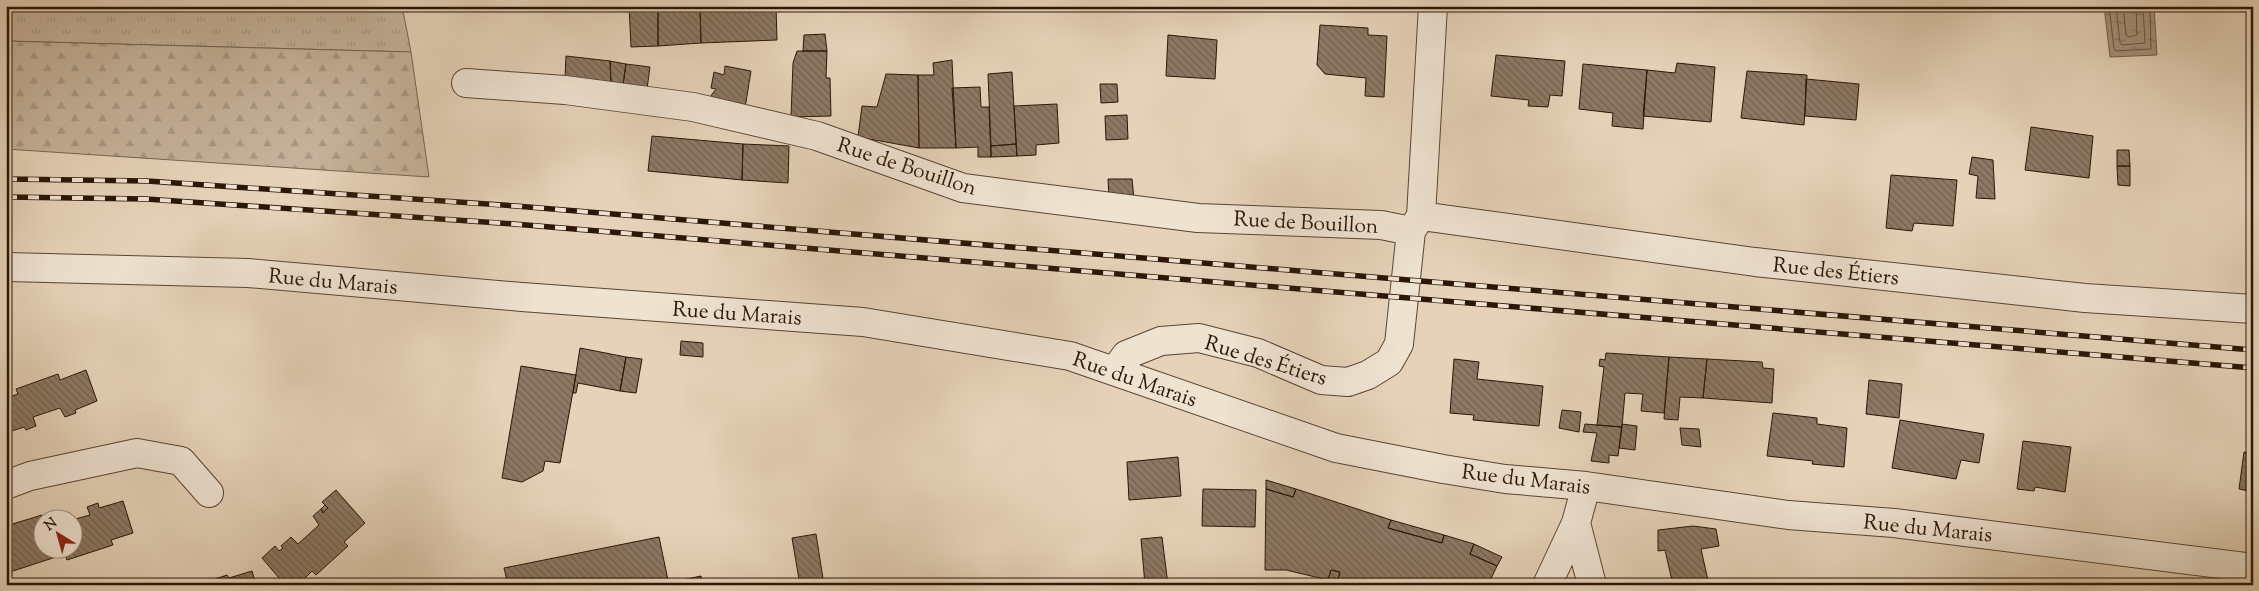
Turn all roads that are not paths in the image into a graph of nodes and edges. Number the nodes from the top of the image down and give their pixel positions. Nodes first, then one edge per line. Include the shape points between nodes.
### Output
1 (1433, 6) edge
2 (466, 83) dead end
3 (1416, 224) junction
4 (6, 267) edge
5 (2253, 309) edge
6 (1115, 370) junction
7 (6, 485) edge
8 (1586, 486) junction
9 (210, 493) dead end
10 (1576, 523) junction
11 (2253, 568) edge
12 (1547, 585) edge
13 (1592, 585) edge

1 - 3 street, Rue des Étiers
2 - 3 street, Rue de Bouillon via 565,90 693,107 817,136 963,188 1198,218
3 - 5 street, Rue des Étiers via 2085,298
3 - 6 street, Rue des Étiers via 1399,344 1389,362 1368,375 1348,382 1322,380 1258,353 1198,338 1161,341 1126,356
4 - 6 street, Rue du Marais via 248,273 522,298 862,322 1070,356
6 - 8 street, Rue du Marais via 1336,448 1443,469
7 - 9 street via 30,476 137,453 181,461
8 - 10 street
8 - 11 street, Rue du Marais via 1788,514 1894,523
10 - 12 street
10 - 13 street

